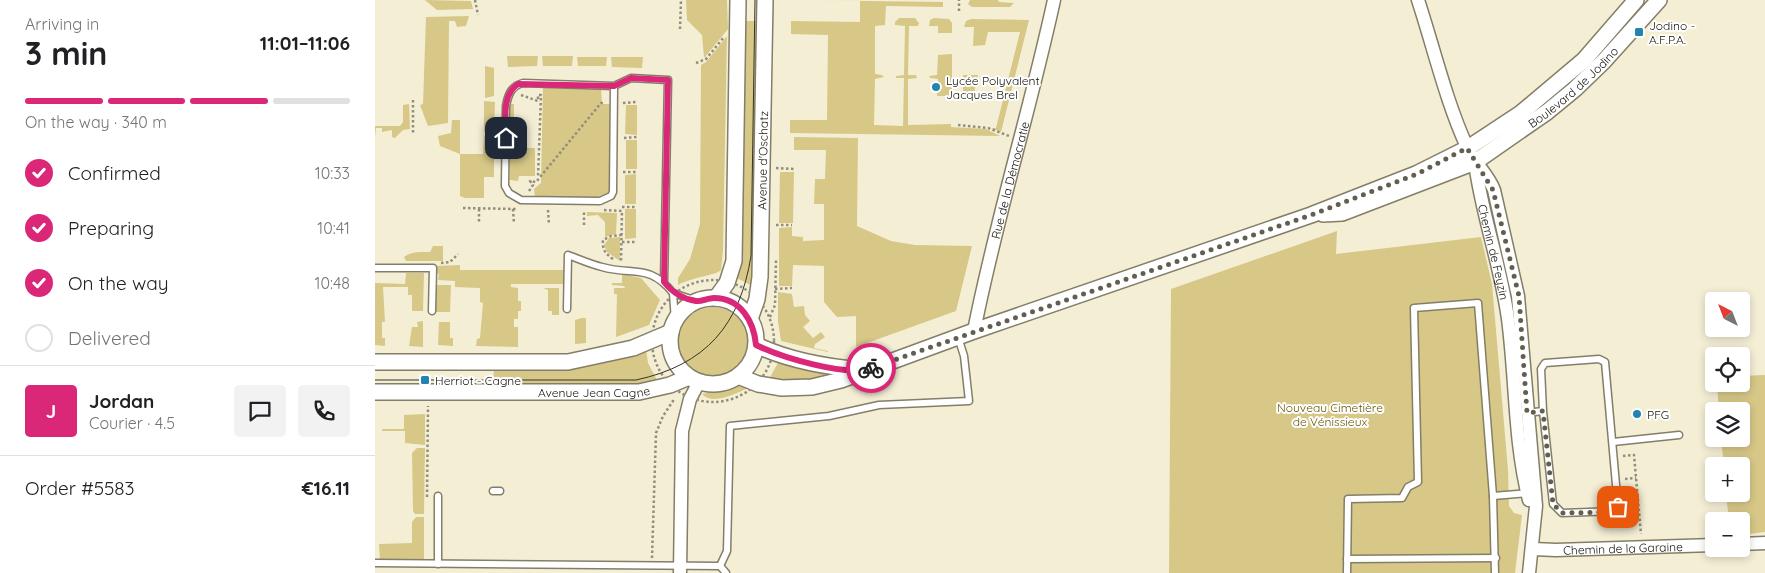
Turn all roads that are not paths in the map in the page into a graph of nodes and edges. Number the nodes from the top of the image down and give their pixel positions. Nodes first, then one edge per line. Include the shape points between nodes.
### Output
1 (738, 0) edge
2 (765, 0) edge
3 (1054, 0) edge
4 (1418, 0) edge
5 (1636, 0) edge
6 (1659, 0) edge
7 (1623, 18) junction
8 (1602, 59) junction
9 (1584, 60) junction
10 (614, 86) junction
11 (1467, 148) junction
12 (1475, 162) junction
13 (1311, 215) junction
14 (375, 268) edge
15 (664, 282) junction
16 (673, 294) junction
17 (715, 298) junction
18 (697, 302) junction
19 (567, 309) dead end
20 (432, 312) dead end
21 (750, 320) junction
22 (673, 327) junction
23 (974, 331) junction
24 (958, 337) junction
25 (756, 345) junction
26 (375, 362) edge
27 (864, 370) junction
28 (739, 376) junction
29 (694, 380) junction
30 (375, 392) edge
31 (679, 392) junction
32 (1543, 411) junction
33 (1522, 413) junction
34 (1679, 435) dead end
35 (1613, 442) junction
36 (1531, 492) junction
37 (438, 496) dead end
38 (1493, 496) junction
39 (1765, 543) edge
40 (1750, 544) edge
41 (1705, 545) edge
42 (1533, 549) junction
43 (1496, 558) junction
44 (1347, 559) junction
45 (375, 563) edge
46 (438, 564) junction
47 (720, 566) junction
48 (679, 569) edge
49 (726, 573) edge
50 (1347, 573) edge
51 (1495, 573) edge
52 (1529, 573) edge

1 - 17 street, Avenue d'Oschatz via 734,262 727,283
2 - 21 street, Avenue d'Oschatz via 762,230 757,299
3 - 23 street, Rue de la Démocratie via 986,269
4 - 11 street, Chemin de Feyzin
5 - 7 street, Boulevard de Jodino
6 - 8 street, Boulevard de Jodino
7 - 8 lane
7 - 9 street, Boulevard de Jodino
8 - 9 lane
8 - 12 street, Boulevard de Jodino via 1547,112
9 - 11 street, Boulevard de Jodino via 1521,113
10 - 10 lane via 611,196 599,201 514,198 505,186 506,106 511,90 523,83
10 - 15 lane via 631,78 668,80
11 - 12 street, Chemin de Feyzin
11 - 13 street, Boulevard de Jodino via 1417,174
12 - 13 street, Boulevard de Jodino via 1341,213
12 - 33 street, Chemin de Feyzin via 1493,190 1519,296
13 - 23 street
14 - 20 lane via 433,268
15 - 16 lane
15 - 19 lane via 640,270 621,266 603,268 568,255
16 - 18 lane
16 - 22 lane
17 - 18 street
17 - 21 street via 732,303
18 - 22 street via 683,311
21 - 25 street
22 - 26 street via 651,332 633,348 568,362
22 - 29 street via 670,342 673,359
23 - 24 street
24 - 27 street
24 - 47 lane via 964,356 969,401 879,406 829,416 730,426 727,551
25 - 27 street via 823,367
25 - 28 street via 750,362
27 - 28 street via 812,387 782,388 758,384
28 - 29 street via 719,384
29 - 31 street, Avenue Jean Cagne
29 - 31 street
30 - 31 street, Avenue Jean Cagne
31 - 48 street via 682,431
32 - 33 lane
32 - 35 lane via 1542,365 1603,360 1607,365
32 - 35 lane via 1553,504 1562,513 1616,510
33 - 36 street, Chemin de Feyzin
34 - 35 lane
36 - 38 lane
36 - 42 street, Chemin de Feyzin via 1535,520
37 - 46 lane
38 - 43 lane
38 - 44 lane via 1478,304 1414,308 1418,482 1408,487 1402,498 1348,499
39 - 40 street
41 - 42 street, Chemin de la Garaine
42 - 52 street, Chemin de Feyzin
43 - 44 lane
43 - 51 lane
44 - 50 lane
45 - 46 lane
46 - 48 lane
47 - 48 lane
47 - 49 lane

